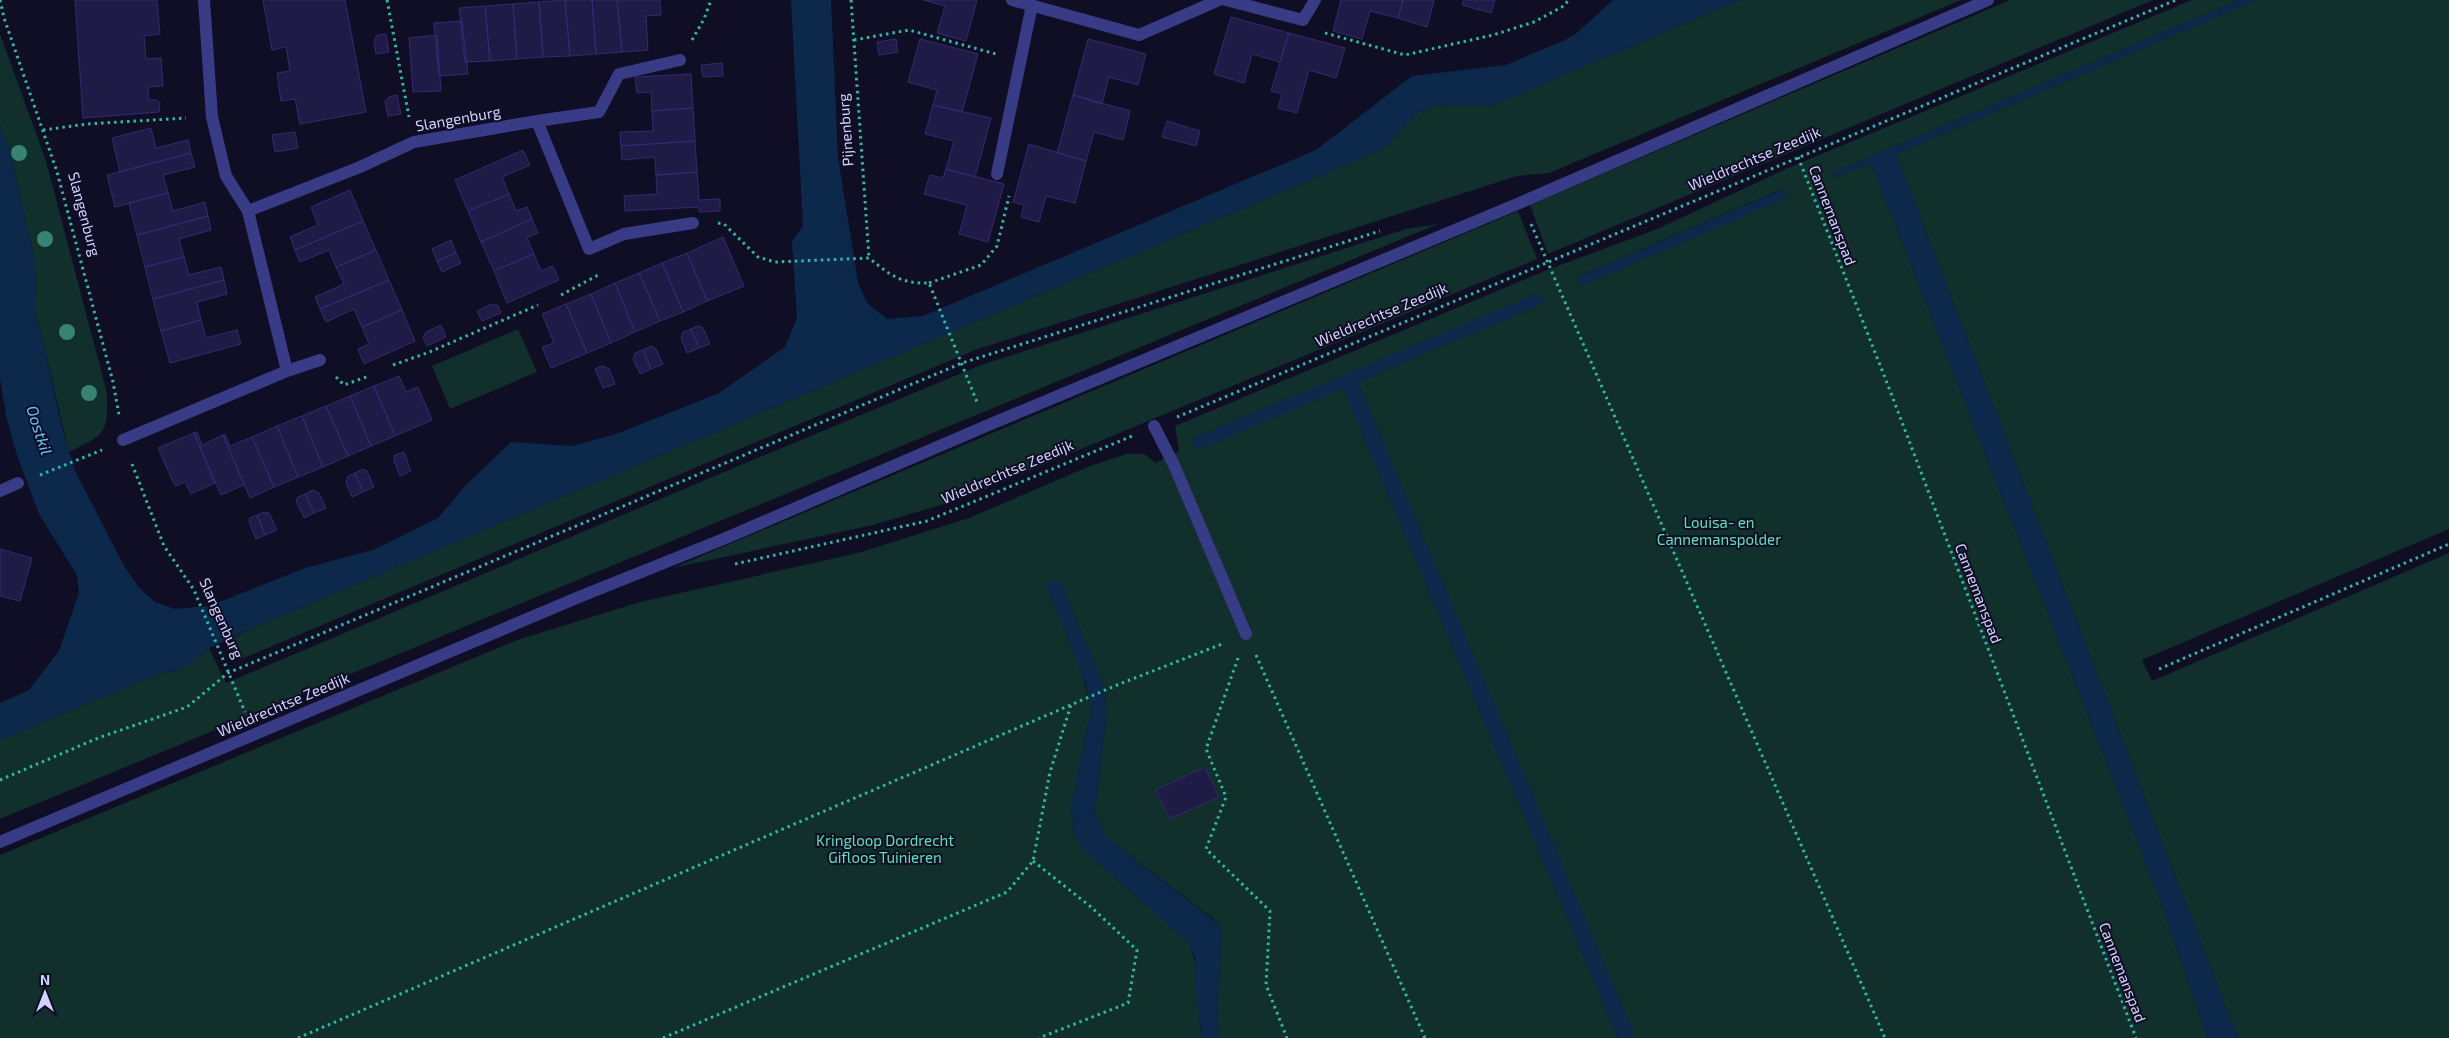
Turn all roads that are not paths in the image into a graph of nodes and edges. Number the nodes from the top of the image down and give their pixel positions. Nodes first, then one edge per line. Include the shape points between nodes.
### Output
1 (204, 0) edge
2 (1012, 0) edge
3 (1219, 0) edge
4 (1226, 0) edge
5 (1315, 0) edge
6 (1988, 0) edge
7 (1032, 6) junction
8 (680, 60) road end
9 (537, 121) junction
10 (997, 174) road end
11 (248, 212) junction
12 (693, 223) road end
13 (320, 360) road end
14 (287, 371) junction
15 (1154, 426) road end
16 (123, 440) road end
17 (18, 483) road end
18 (0, 491) edge
19 (1246, 634) road end
20 (0, 842) edge

1 - 11 street via 212,117 226,176
2 - 7 street
3 - 7 street via 1139,35
4 - 5 street via 1303,20
6 - 20 street, Wieldrechtse Zeedijk via 1522,202
7 - 10 street
8 - 9 street, Slangenburg via 619,74 599,112
9 - 11 street, Slangenburg via 414,142
9 - 12 street via 589,249 624,234
11 - 14 street
13 - 14 street
14 - 16 street
15 - 19 street via 1174,464
17 - 18 street

